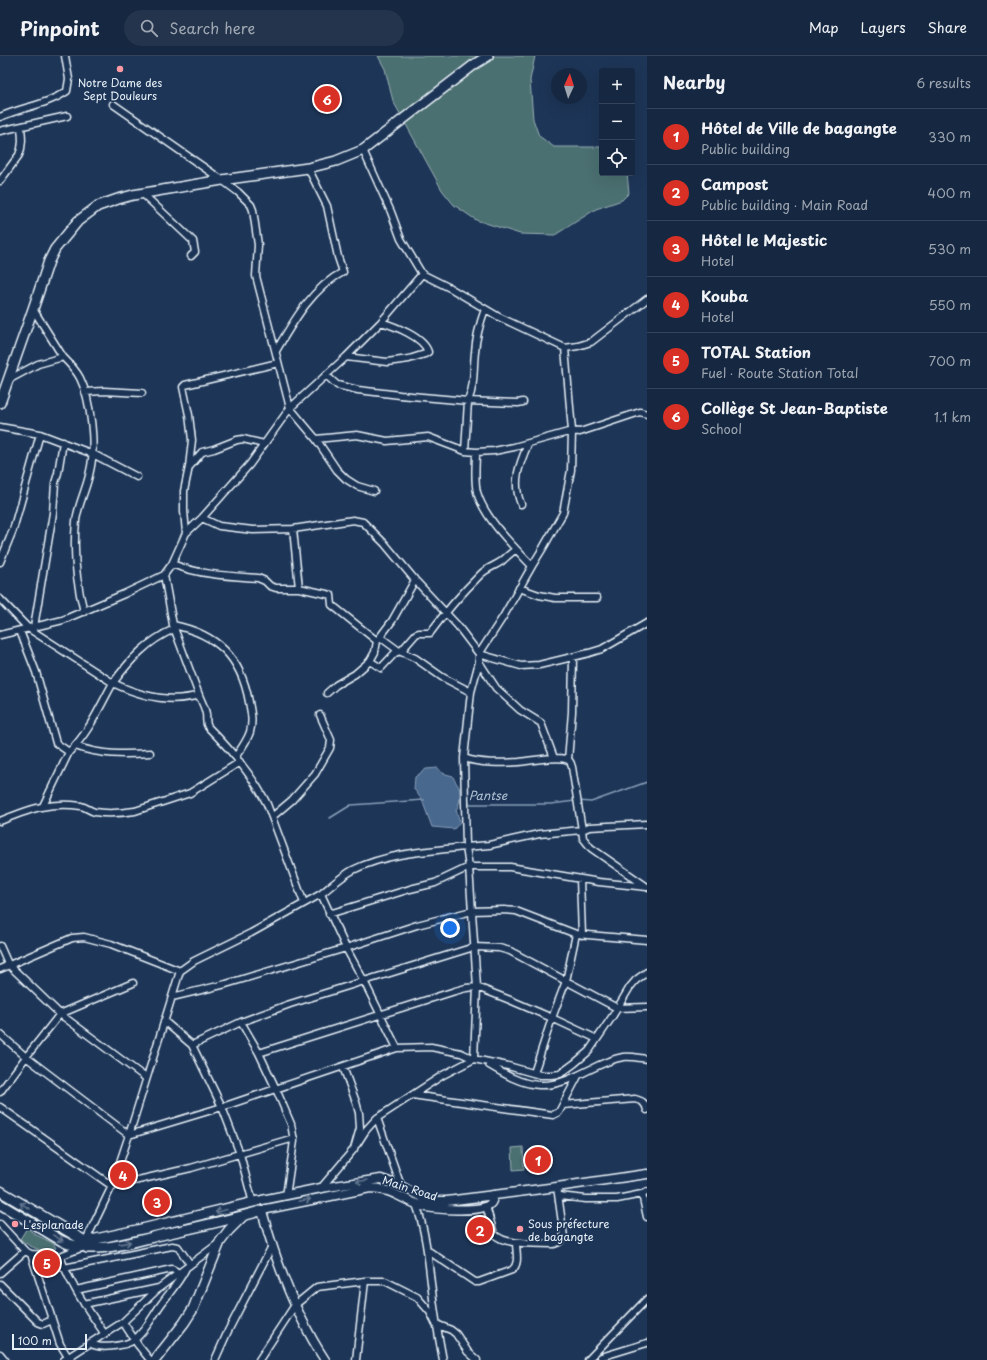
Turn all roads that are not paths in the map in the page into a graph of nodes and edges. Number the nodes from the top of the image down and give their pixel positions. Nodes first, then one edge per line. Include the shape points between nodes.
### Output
1 (65, 56) edge
2 (488, 56) edge
3 (113, 104) dead end
4 (67, 116) dead end
5 (0, 117) edge
6 (22, 126) junction
7 (0, 131) edge
8 (363, 150) junction
9 (308, 168) junction
10 (222, 180) junction
11 (0, 181) edge
12 (142, 193) junction
13 (191, 256) dead end
14 (422, 274) junction
15 (647, 298) edge
16 (33, 309) junction
17 (486, 309) junction
18 (381, 322) junction
19 (565, 348) junction
20 (276, 351) junction
21 (63, 357) junction
22 (346, 358) junction
23 (278, 363) junction
24 (326, 375) junction
25 (8, 380) junction
26 (85, 392) junction
27 (142, 392) dead end
28 (468, 401) junction
29 (523, 402) dead end
30 (0, 403) edge
31 (290, 408) junction
32 (647, 414) edge
33 (0, 427) edge
34 (572, 431) junction
35 (40, 434) junction
36 (316, 440) junction
37 (62, 442) junction
38 (264, 444) junction
39 (528, 444) junction
40 (465, 451) junction
41 (476, 452) junction
42 (93, 454) junction
43 (189, 467) junction
44 (137, 477) dead end
45 (374, 491) dead end
46 (521, 504) dead end
47 (202, 518) junction
48 (293, 529) junction
49 (186, 533) junction
50 (516, 549) junction
51 (0, 562) edge
52 (172, 564) junction
53 (532, 566) junction
54 (164, 575) junction
55 (415, 580) junction
56 (299, 588) junction
57 (519, 588) junction
58 (0, 598) edge
59 (597, 598) dead end
60 (84, 612) junction
61 (445, 612) junction
62 (647, 624) edge
63 (173, 627) junction
64 (31, 628) junction
65 (20, 631) junction
66 (0, 635) edge
67 (378, 639) junction
68 (399, 651) junction
69 (479, 654) junction
70 (573, 657) junction
71 (370, 661) junction
72 (479, 662) junction
73 (113, 683) junction
74 (471, 692) junction
75 (327, 693) dead end
76 (199, 695) junction
77 (320, 715) dead end
78 (75, 746) junction
79 (69, 752) junction
80 (150, 753) dead end
81 (464, 758) junction
82 (554, 758) junction
83 (238, 759) junction
84 (568, 760) junction
85 (43, 806) junction
86 (272, 817) junction
87 (0, 821) edge
88 (647, 824) edge
89 (582, 830) junction
90 (466, 847) junction
91 (469, 867) junction
92 (580, 879) junction
93 (647, 887) edge
94 (321, 894) junction
95 (304, 903) junction
96 (472, 911) junction
97 (329, 914) junction
98 (579, 934) junction
99 (647, 940) edge
100 (0, 946) edge
101 (474, 947) junction
102 (346, 948) junction
103 (8, 964) junction
104 (0, 969) edge
105 (180, 971) junction
106 (647, 972) edge
107 (364, 981) junction
108 (566, 981) junction
109 (134, 983) dead end
110 (476, 987) junction
111 (172, 997) junction
112 (647, 1007) edge
113 (617, 1008) junction
114 (60, 1014) junction
115 (380, 1014) junction
116 (552, 1018) junction
117 (164, 1021) junction
118 (241, 1022) junction
119 (0, 1034) edge
120 (597, 1039) junction
121 (192, 1045) junction
122 (397, 1048) junction
123 (259, 1053) junction
124 (26, 1057) junction
125 (474, 1059) junction
126 (647, 1059) edge
127 (484, 1062) junction
128 (344, 1067) junction
129 (534, 1073) junction
130 (578, 1076) junction
131 (146, 1078) junction
132 (276, 1089) junction
133 (0, 1092) edge
134 (412, 1096) junction
135 (563, 1105) junction
136 (222, 1107) junction
137 (0, 1108) edge
138 (647, 1110) edge
139 (377, 1118) junction
140 (129, 1135) junction
141 (294, 1138) junction
142 (354, 1149) junction
143 (240, 1154) junction
144 (647, 1174) edge
145 (112, 1186) junction
146 (401, 1186) junction
147 (558, 1187) junction
148 (321, 1188) junction
149 (0, 1191) edge
150 (645, 1193) edge
151 (493, 1195) junction
152 (286, 1196) junction
153 (559, 1196) junction
154 (468, 1199) junction
155 (0, 1204) edge
156 (416, 1204) junction
157 (260, 1206) junction
158 (486, 1206) junction
159 (469, 1209) junction
160 (243, 1216) junction
161 (647, 1217) edge
162 (0, 1224) edge
163 (220, 1242) junction
164 (516, 1243) junction
165 (84, 1244) junction
166 (272, 1246) junction
167 (427, 1250) junction
168 (28, 1253) junction
169 (60, 1256) junction
170 (188, 1266) junction
171 (64, 1268) junction
172 (0, 1272) edge
173 (179, 1273) junction
174 (365, 1281) junction
175 (0, 1284) edge
176 (159, 1288) junction
177 (76, 1290) junction
178 (647, 1299) edge
179 (84, 1304) junction
180 (295, 1305) junction
181 (52, 1320) junction
182 (123, 1322) junction
183 (436, 1324) junction
184 (104, 1333) junction
185 (134, 1340) junction
186 (90, 1343) junction
187 (647, 1343) edge
188 (0, 1354) edge
189 (594, 1354) junction
190 (601, 1357) junction
191 (321, 1358) edge
192 (68, 1359) edge
193 (5, 1360) edge
194 (150, 1360) edge
195 (155, 1360) edge
196 (215, 1360) edge
197 (259, 1360) edge
198 (356, 1360) edge
199 (443, 1360) edge
200 (477, 1360) edge
201 (588, 1360) edge
202 (609, 1360) edge

1 - 5 street via 69,79 67,91 38,105
2 - 8 main road
3 - 10 street
4 - 6 street
6 - 7 street
6 - 11 street via 21,151
8 - 9 main road via 336,161
8 - 14 street via 401,239
9 - 10 main road
9 - 20 street via 327,206 343,272 326,282 300,314
10 - 12 main road
10 - 20 street via 241,195 253,210 258,245 256,276
12 - 13 street via 193,241 195,252
12 - 16 main road via 118,198 98,206 78,221 64,236 52,255
14 - 17 street
14 - 18 street
15 - 19 street via 591,342
16 - 21 street
16 - 25 main road
17 - 19 street
17 - 28 street via 476,343 474,375
18 - 22 street
18 - 22 street via 414,337 427,349 427,353 388,362
19 - 34 street
20 - 23 street
21 - 25 street via 38,364
21 - 26 street via 79,377
22 - 24 street
23 - 31 street
23 - 43 street via 183,387 192,440
24 - 28 street via 337,385 358,390
24 - 31 street
25 - 30 main road
26 - 27 street
26 - 42 street via 92,429
28 - 29 street
28 - 40 street
31 - 36 street
31 - 38 street
32 - 34 street via 640,412 580,432
33 - 35 street
34 - 39 street
34 - 53 street via 571,470 563,513
35 - 37 street
35 - 51 street via 13,530
36 - 40 street via 357,434 387,441 428,437
36 - 45 street via 346,479 357,486
37 - 42 street
37 - 64 street via 53,513
38 - 43 street via 238,440 202,452
38 - 47 street via 250,464
39 - 41 street
39 - 46 street via 518,472 516,488
40 - 41 street
41 - 50 street via 479,498 498,529
42 - 44 street
42 - 60 street via 78,512 75,544 78,589
43 - 49 street via 184,491
47 - 48 street via 233,529
47 - 49 street
48 - 55 street via 353,520 363,522
48 - 56 street
49 - 52 street
50 - 53 street
50 - 61 street via 501,562 480,574
52 - 54 street
52 - 56 street via 200,573 258,578 276,588
53 - 57 street
54 - 60 street
54 - 63 street
55 - 61 street
55 - 67 street via 392,621
56 - 67 street via 331,595 332,605
57 - 59 street via 555,598
57 - 69 street
58 - 64 street
60 - 64 street
61 - 68 street via 430,633 416,634
61 - 69 street
62 - 70 street via 602,649
63 - 73 street via 132,658
63 - 76 street
63 - 83 street via 194,630 213,640 226,650 241,673 248,694 252,720 250,732
64 - 65 street
64 - 73 street
65 - 66 street
65 - 79 street via 36,672 56,743
67 - 68 street
67 - 71 street
68 - 71 street via 381,668
68 - 74 street
69 - 70 street via 521,666 539,665
69 - 72 street
70 - 84 street
71 - 75 street
72 - 74 street
72 - 82 street via 496,688 520,710 541,722
73 - 76 street via 148,697 174,700
73 - 78 street via 92,722
74 - 81 street
76 - 83 street via 205,709 206,724
77 - 86 street via 331,740 330,748 315,774 292,800
78 - 79 street
78 - 80 street via 106,754
79 - 85 street
81 - 82 street via 475,762 516,762
81 - 90 street
82 - 84 street
83 - 85 street via 190,794 135,811 102,813 80,806
83 - 86 street via 260,789
84 - 89 street via 571,762
85 - 87 street
86 - 95 street
88 - 89 street via 596,826
89 - 90 street via 539,834 489,845
89 - 93 street via 583,838 591,848
90 - 91 street
90 - 94 street via 398,855 366,864
91 - 92 street via 510,867
91 - 96 street
91 - 97 street via 435,883
92 - 93 street
92 - 98 street
94 - 95 street
94 - 97 street
95 - 105 street via 194,961
96 - 98 street via 516,911
96 - 101 street
96 - 102 street via 417,925
97 - 102 street
98 - 99 street
98 - 108 street
100 - 103 street
101 - 107 street
101 - 108 street via 510,951
101 - 110 street
102 - 107 street
102 - 111 street via 226,984
103 - 104 street
103 - 105 street via 72,938 84,937 111,944
103 - 114 street
105 - 111 street
106 - 113 street via 630,987
107 - 115 street
107 - 118 street
108 - 113 street
108 - 116 street
109 - 114 street
110 - 115 street via 461,989
110 - 116 street
110 - 125 street
111 - 117 street
112 - 113 street
113 - 120 street
114 - 124 street
114 - 131 street
115 - 122 street
115 - 123 street
116 - 120 street
116 - 129 street
117 - 121 street
117 - 131 street
118 - 121 street
118 - 123 street
119 - 124 street
120 - 129 street via 580,1059 560,1074 551,1076
121 - 136 street
122 - 125 street via 431,1048 461,1053
122 - 128 street
123 - 132 street
124 - 133 street
124 - 140 street
125 - 127 street
125 - 134 street via 448,1072
126 - 130 street via 623,1057
127 - 129 street
127 - 130 street via 525,1083 554,1084
128 - 132 street
128 - 142 street via 359,1113 360,1128
130 - 135 street
131 - 140 street
132 - 136 street
132 - 141 street
134 - 135 street via 550,1115 556,1114
134 - 139 street
135 - 138 street via 635,1099 645,1103
136 - 140 street
136 - 143 street
137 - 145 street
139 - 142 street
139 - 146 street
140 - 145 street
141 - 143 street
141 - 152 street
142 - 148 street
143 - 145 street
143 - 157 street
144 - 147 street
145 - 165 street
146 -> 148 street via 381,1179
146 - 154 street via 427,1200
147 - 151 street
147 - 153 street
148 - 152 street
165 -> 149 main road
150 - 153 street via 617,1199
150 - 161 street
151 - 154 street
151 - 158 street via 491,1202
152 - 157 street
153 - 164 street via 564,1237 562,1240 554,1244
154 - 159 street
155 -> 165 main road via 62,1241 69,1244
157 -> 156 street, Main Road via 370,1188 386,1190
156 - 159 street, Main Road via 430,1208
156 - 167 street
157 - 160 main road
157 -> 165 main road via 146,1228
157 - 166 street
158 - 159 street, Main Road
158 - 164 street via 494,1234
160 - 163 main road
165 -> 160 main road via 108,1246
162 - 168 street
163 - 170 street
163 - 195 main road via 193,1308
164 - 167 street via 515,1267 479,1282 475,1282
165 - 169 street
166 - 180 street
166 - 196 street
167 - 183 street
168 - 169 street
168 - 172 street
168 - 181 street via 37,1270
169 - 171 street
170 - 171 street via 178,1247 172,1246
170 - 173 street
170 - 185 street via 152,1320
171 - 177 street
173 - 176 street
173 - 177 street via 172,1269
174 - 180 street via 317,1287
174 - 183 street via 385,1281 417,1297
174 - 198 street
175 - 181 street via 38,1322 43,1324
176 - 179 street
176 - 182 street
177 - 179 street
178 - 189 street
179 - 184 street
180 - 191 street
180 - 197 street
181 - 192 street
182 - 184 street
182 - 185 street
183 - 199 street
183 - 200 street via 456,1334
184 - 186 street
185 - 186 street via 107,1347
185 - 194 street
186 - 192 street
187 - 190 street
188 - 193 street
189 - 190 street
189 - 201 street
190 - 202 street

